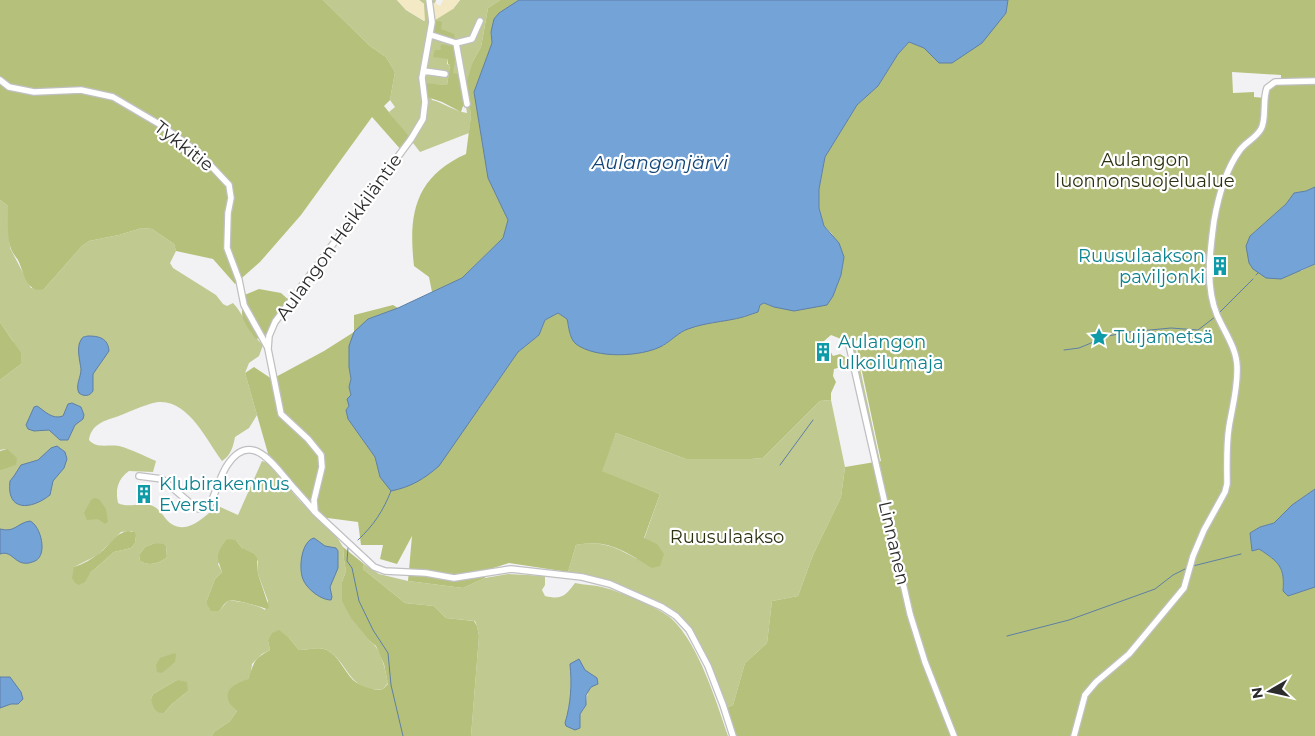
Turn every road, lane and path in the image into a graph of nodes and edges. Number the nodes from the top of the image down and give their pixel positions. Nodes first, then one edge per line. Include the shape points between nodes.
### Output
1 (429, 0) edge
2 (480, 21) dead end
3 (431, 35) junction
4 (456, 42) junction
5 (424, 71) junction
6 (445, 74) dead end
7 (0, 80) edge
8 (1315, 81) edge
9 (467, 104) dead end
10 (850, 345) dead end
11 (268, 349) junction
12 (139, 476) dead end
13 (315, 512) junction
14 (733, 736) edge
15 (954, 736) edge
16 (1074, 736) edge

1 - 3 street, Aulangon Heikkiläntie
2 - 4 street via 472,39
3 - 4 street
3 - 5 street, Aulangon Heikkiläntie
4 - 9 street
5 - 6 street
5 - 11 street, Aulangon Heikkiläntie via 423,119 275,322
7 - 11 street, Tykkitie via 9,87 34,92 80,90 113,97 159,124 206,160 229,185 227,248 244,305
8 - 16 street via 1275,82 1267,88 1262,127 1233,161 1214,220 1210,254 1212,299 1238,366 1225,492 1204,530 1184,588 1129,654 1085,695
10 - 15 street, Linnanen via 910,614
11 - 13 street, Aulangon Heikkiläntie via 281,414 321,455
12 - 13 street via 162,479 196,508 206,508 215,496 227,465 239,452 253,450 269,457
13 - 14 street via 374,566 385,571 454,578 511,569 582,577 610,584 662,606 689,630 711,674

